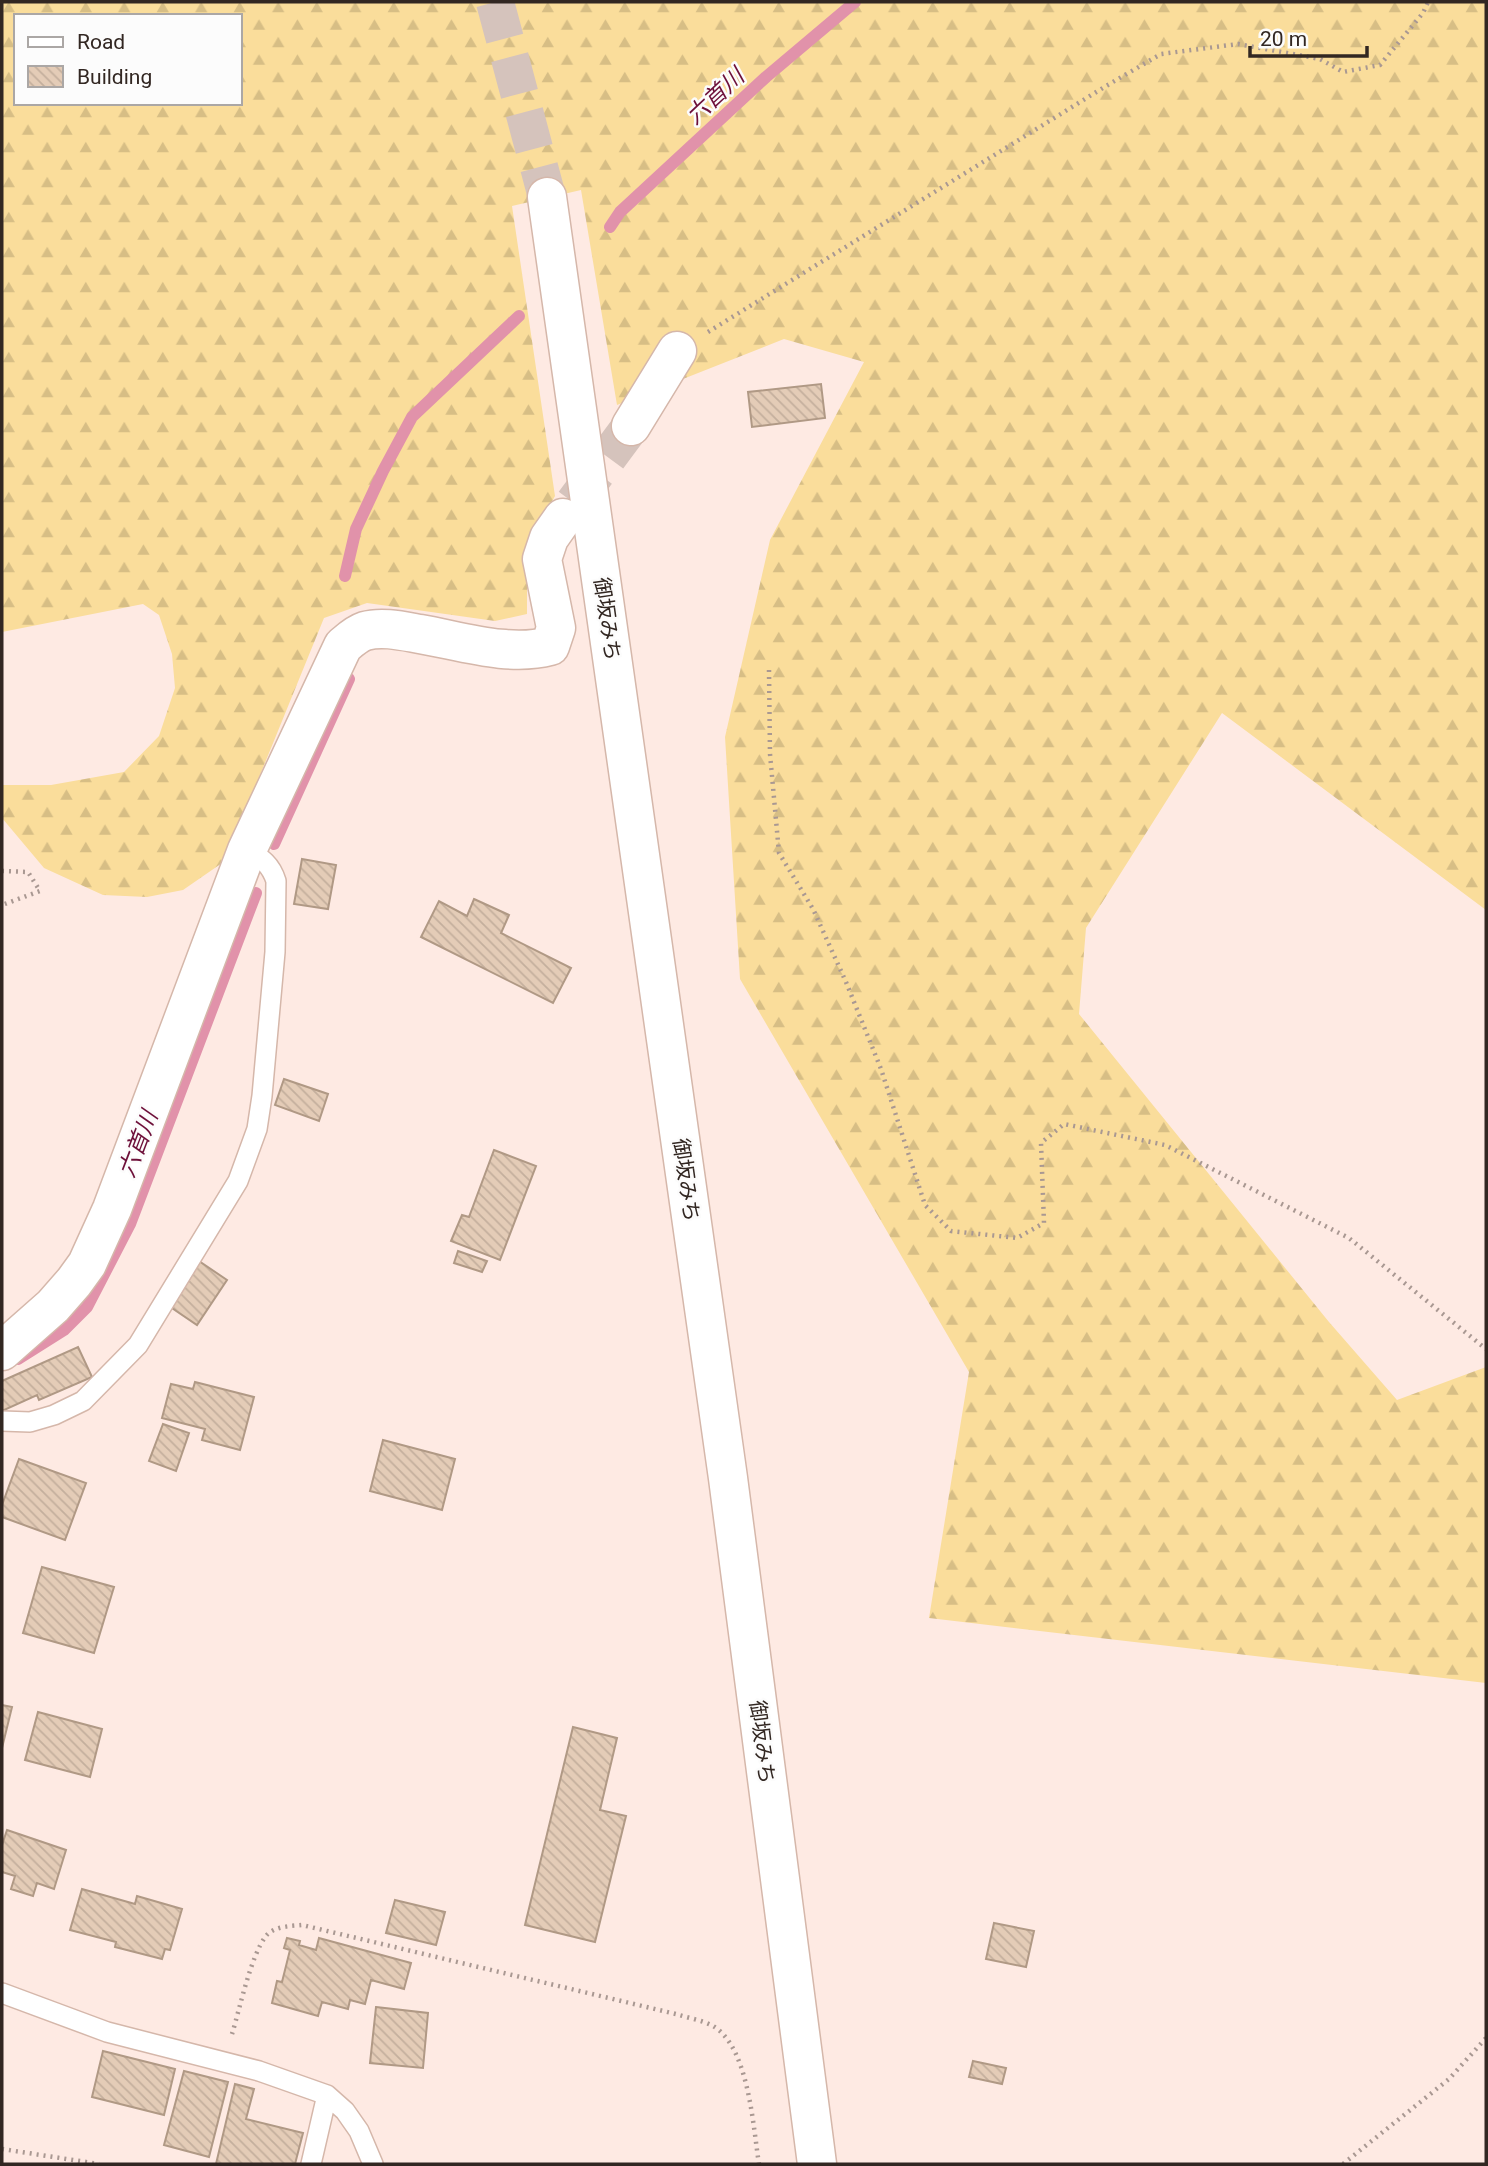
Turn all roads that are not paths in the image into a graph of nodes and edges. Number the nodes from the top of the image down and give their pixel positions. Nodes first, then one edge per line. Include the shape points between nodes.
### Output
1 (547, 197) tunnel mouth
2 (677, 351) road end
3 (631, 426) tunnel mouth
4 (563, 518) tunnel mouth
5 (247, 850) junction
6 (2, 1351) edge
7 (2, 1421) edge
8 (2, 1993) edge
9 (327, 2095) junction
10 (311, 2164) edge
11 (373, 2164) edge
12 (817, 2164) edge

1 - 12 main road, 御坂みち via 728,1478
2 - 3 main road
4 - 5 main road via 542,559 556,628 550,646 516,650 395,630 354,635 342,646
5 - 6 main road via 87,1264 53,1306
5 - 7 lane via 264,859 276,881 275,952 257,1129 238,1181 138,1345 83,1401 30,1422
8 - 9 lane via 107,2032 260,2071
9 - 10 lane
9 - 11 lane via 359,2131

